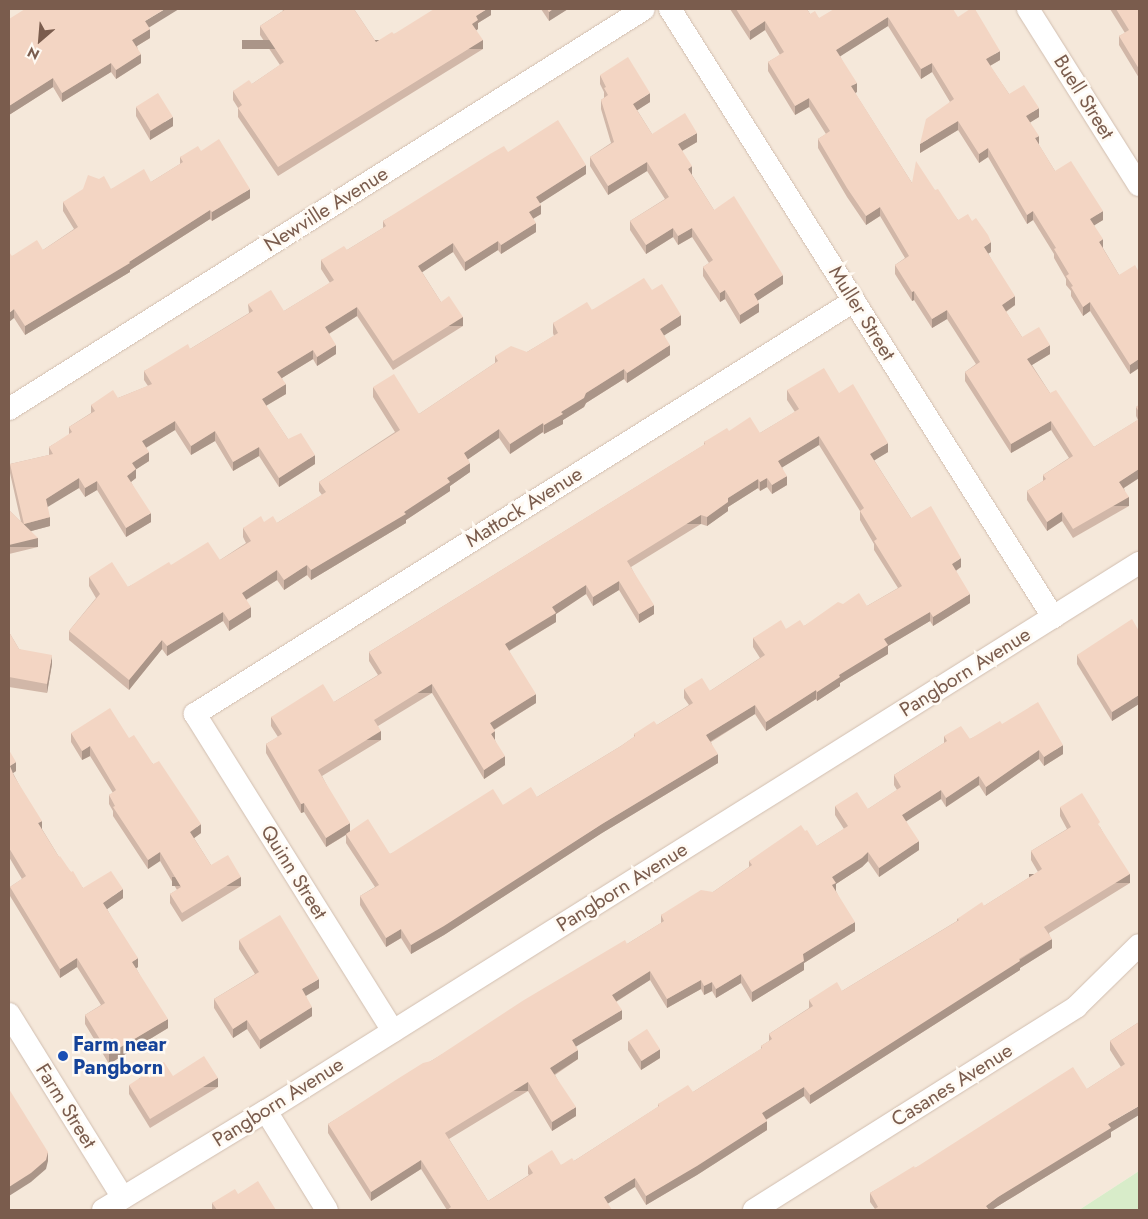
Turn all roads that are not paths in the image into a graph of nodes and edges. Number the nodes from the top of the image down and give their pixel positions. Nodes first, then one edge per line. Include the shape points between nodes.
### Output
1 (644, 9) edge
2 (670, 9) edge
3 (1028, 9) edge
4 (1139, 185) edge
5 (854, 301) junction
6 (9, 409) edge
7 (1139, 563) edge
8 (1053, 617) junction
9 (195, 714) joint
10 (1139, 945) edge
11 (9, 1014) edge
12 (393, 1030) junction
13 (266, 1111) junction
14 (122, 1198) junction
15 (103, 1210) edge
16 (327, 1210) edge
17 (754, 1210) edge

1 - 6 street, Newville Avenue
2 - 5 street, Muller Street
3 - 4 street, Buell Street
5 - 8 street, Muller Street
5 - 9 street, Mattock Avenue
7 - 8 street, Pangborn Avenue
8 - 12 street, Pangborn Avenue
9 - 12 street, Quinn Street
10 - 17 street, Casanes Avenue via 1076,1007
11 - 14 street, Farm Street
12 - 13 street, Pangborn Avenue
13 - 14 street, Pangborn Avenue
13 - 16 street
14 - 15 street, Pangborn Avenue

